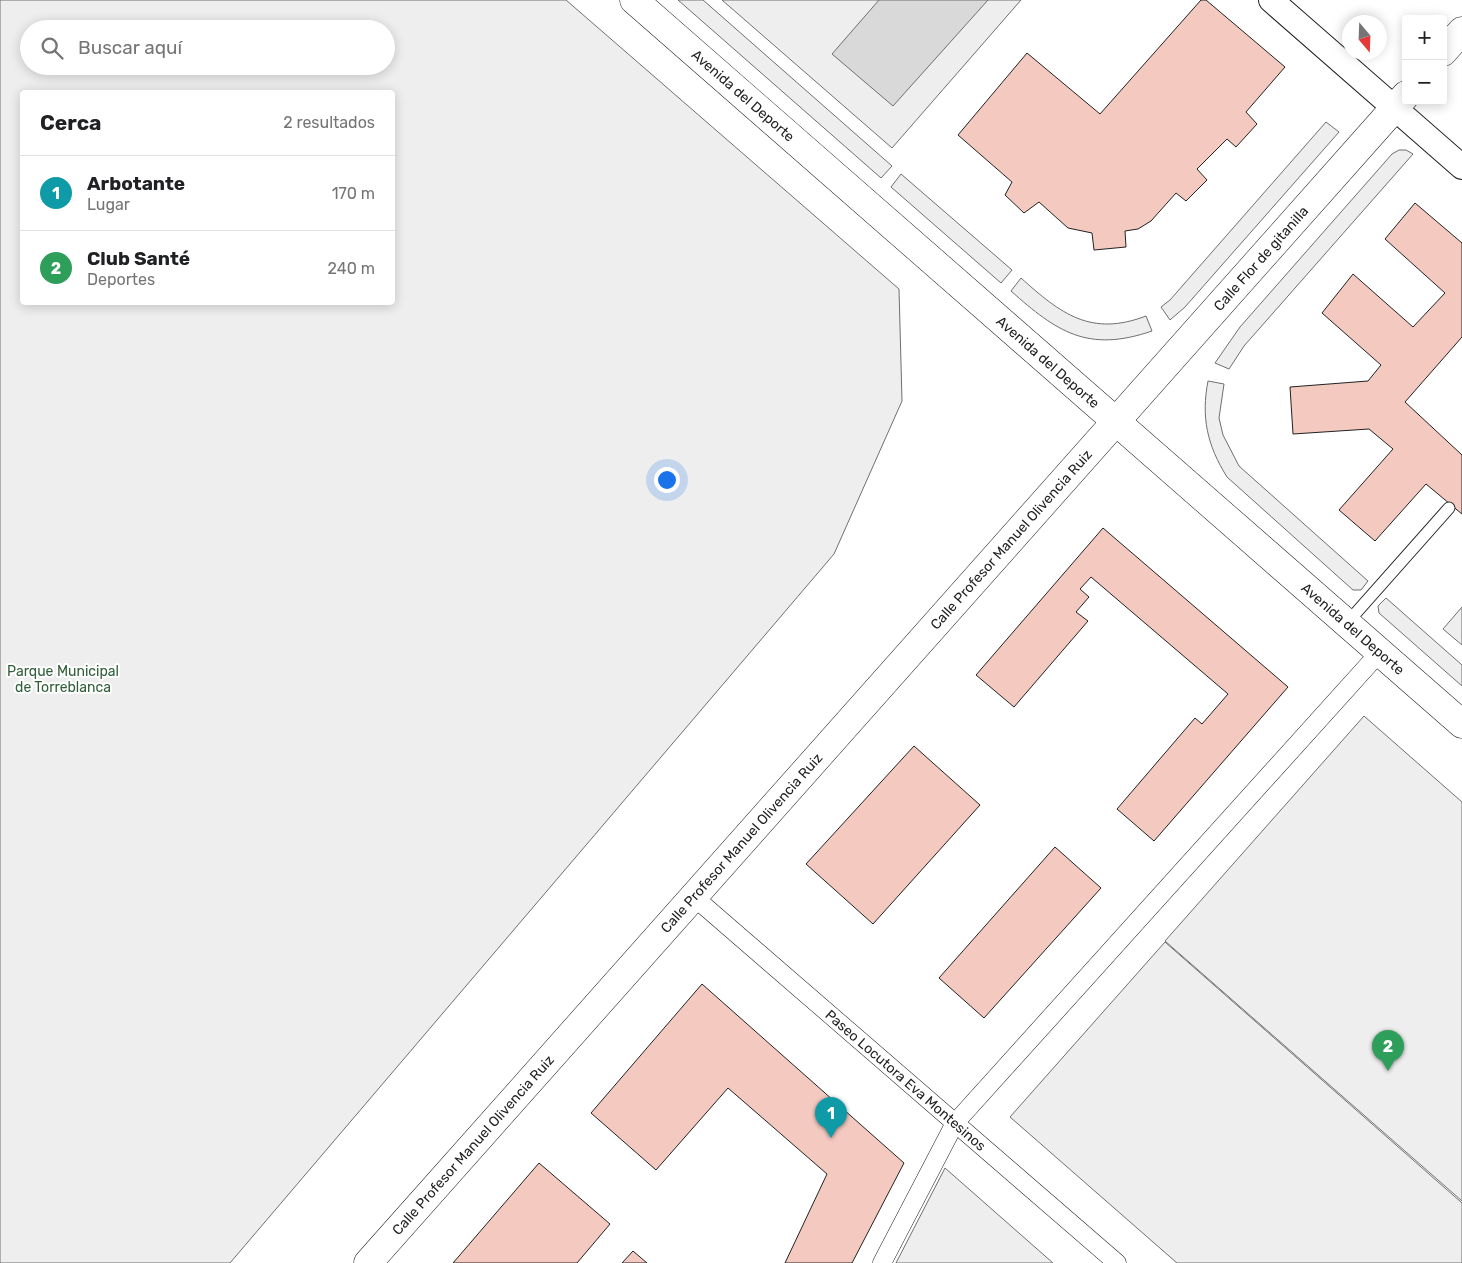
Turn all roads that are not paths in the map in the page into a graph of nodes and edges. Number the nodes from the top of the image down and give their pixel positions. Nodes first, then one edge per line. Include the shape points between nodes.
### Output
1 (634, 0) edge
2 (1271, 0) edge
3 (1462, 31) edge
4 (1447, 48) edge
5 (1400, 101) edge
6 (1462, 167) edge
7 (1116, 421) junction
8 (1449, 508) dead end
9 (1347, 623) junction
10 (1380, 652) junction
11 (1462, 724) edge
12 (694, 897) junction
13 (955, 1123) junction
14 (368, 1263) edge
15 (882, 1263) edge
16 (1117, 1263) edge

1 - 7 street, Avenida del Deporte
2 - 5 street
3 - 4 street
5 - 6 street
5 - 7 street, Calle Flor de gitanilla
7 - 9 street, Avenida del Deporte
7 - 12 street, Calle Profesor Manuel Olivencia Ruiz
8 - 9 lane
9 - 10 street, Avenida del Deporte
10 - 11 street, Avenida del Deporte
10 - 13 street
12 - 13 street, Paseo Locutora Eva Montesinos
12 - 14 street, Calle Profesor Manuel Olivencia Ruiz
13 - 15 street
13 - 16 street, Paseo Locutora Eva Montesinos

